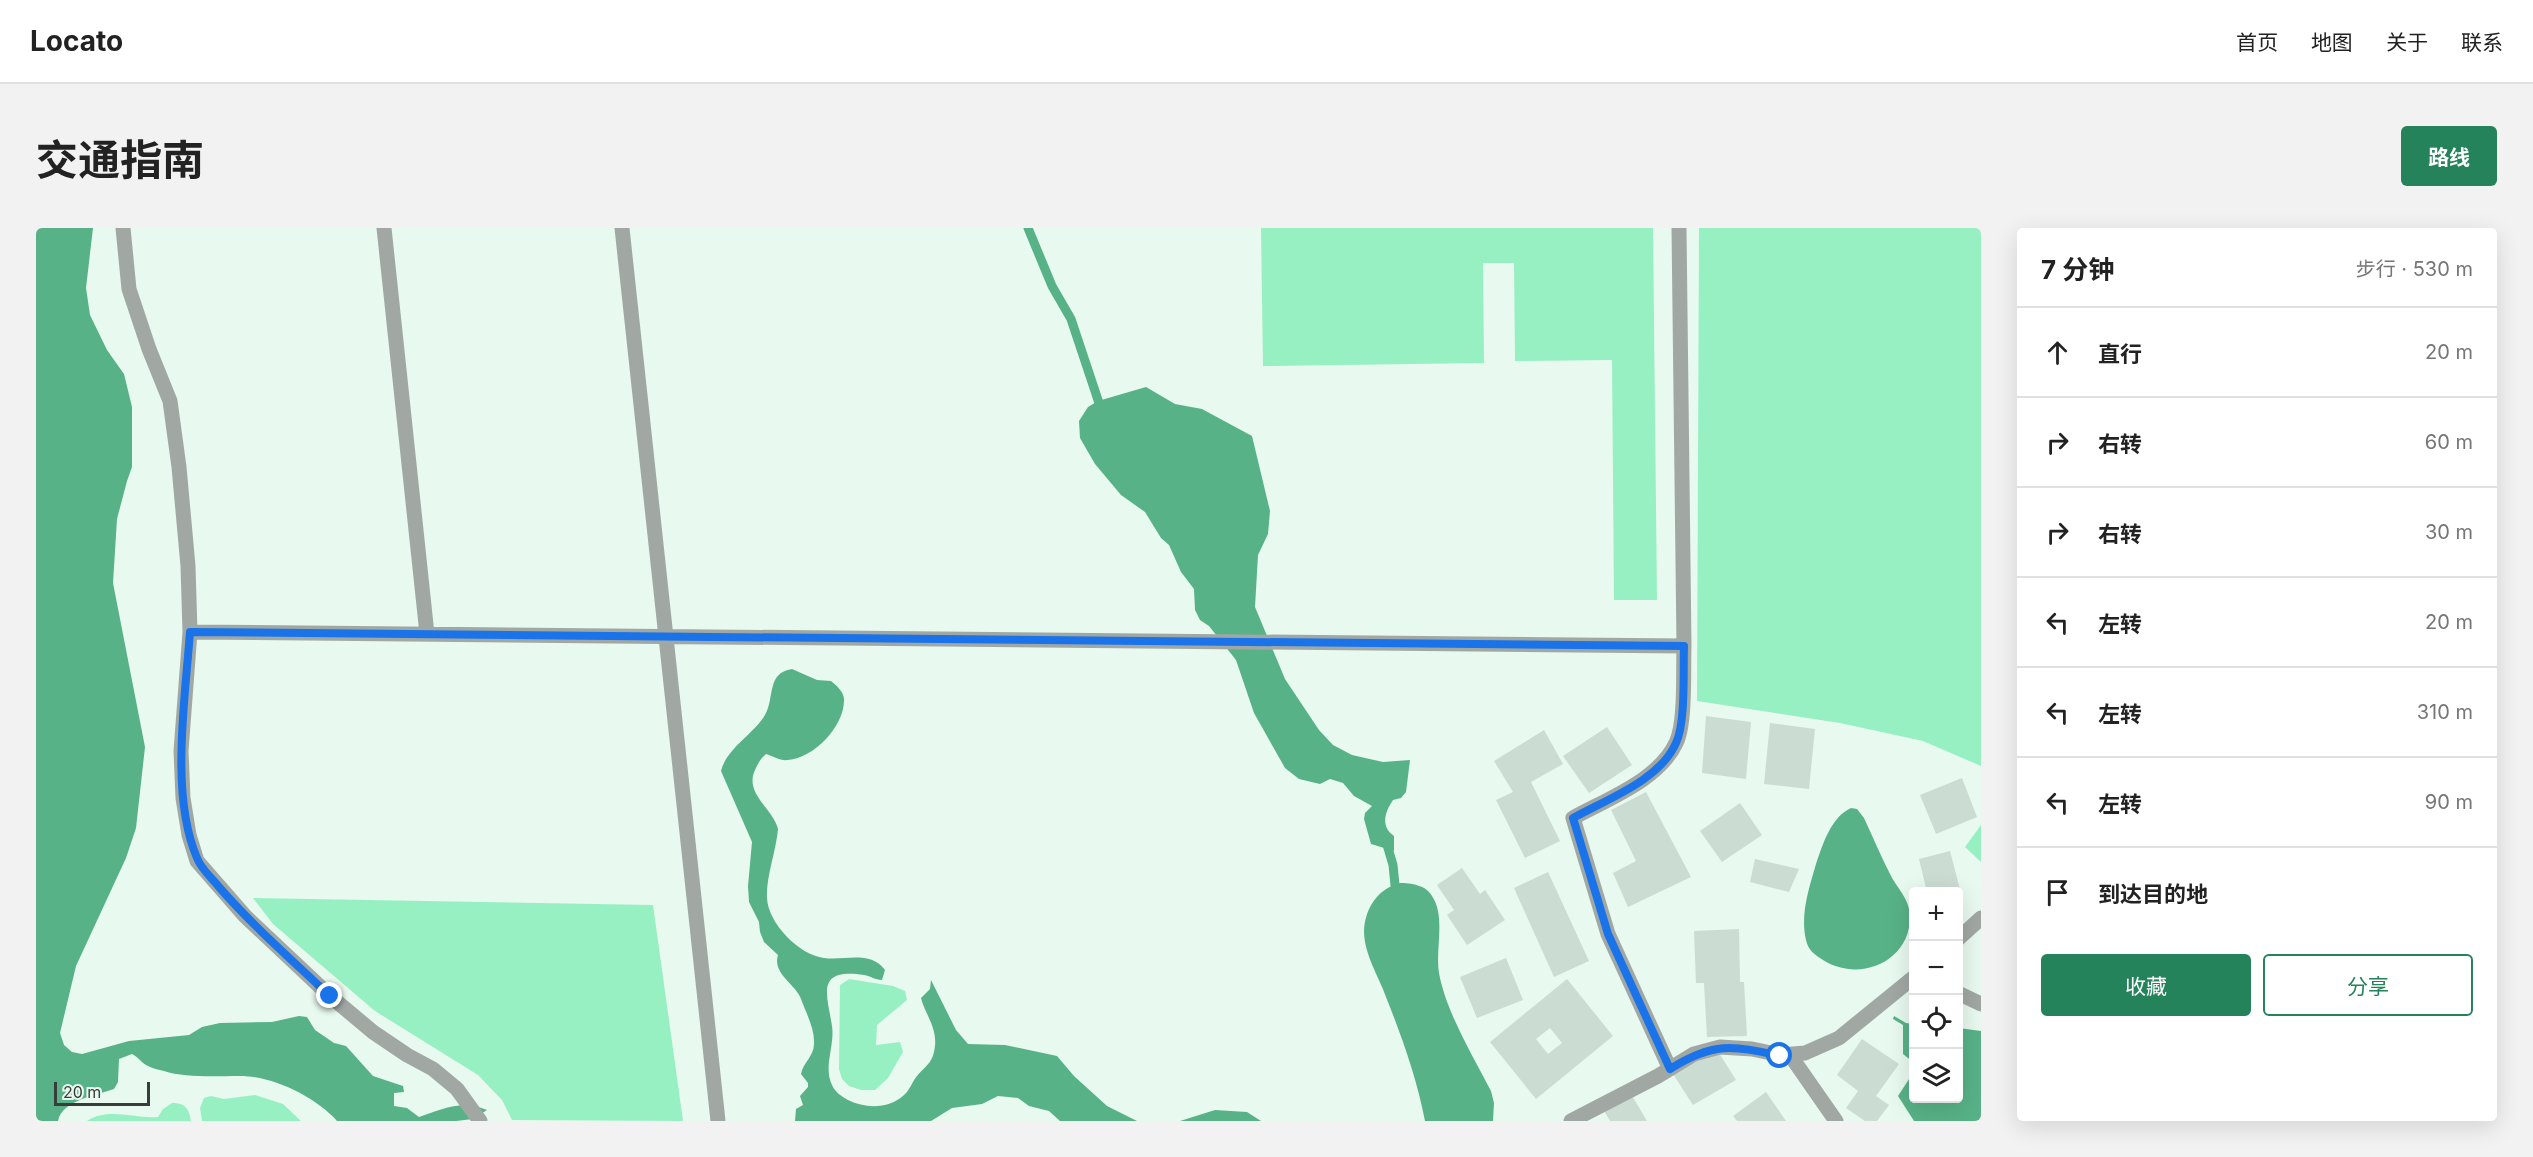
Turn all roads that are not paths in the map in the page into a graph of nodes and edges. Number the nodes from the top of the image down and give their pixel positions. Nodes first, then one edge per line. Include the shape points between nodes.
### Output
1 (123, 228) edge
2 (384, 228) edge
3 (622, 228) edge
4 (1679, 228) edge
5 (190, 632) junction
6 (427, 634) junction
7 (666, 636) junction
8 (1684, 646) junction
9 (1981, 918) edge
10 (1963, 935) edge
11 (1909, 981) edge
12 (1963, 995) edge
13 (1981, 1004) edge
14 (1790, 1054) junction
15 (1670, 1069) junction
16 (480, 1121) edge
17 (718, 1121) edge
18 (1571, 1121) edge
19 (1836, 1121) edge

1 - 5 street via 129,289 170,401 187,555
2 - 6 street
3 - 7 street
4 - 8 street
5 - 6 street
5 - 16 street via 181,751 183,798 197,861 244,916 321,988 373,1032 458,1089
6 - 7 street
7 - 8 street
7 - 17 street
8 - 15 street via 1683,702 1677,742 1653,774 1573,818 1608,934
9 - 10 street
11 - 14 street via 1839,1038 1805,1053
12 - 13 street
14 - 15 street via 1720,1047 1694,1054
14 - 19 street
15 - 18 street

